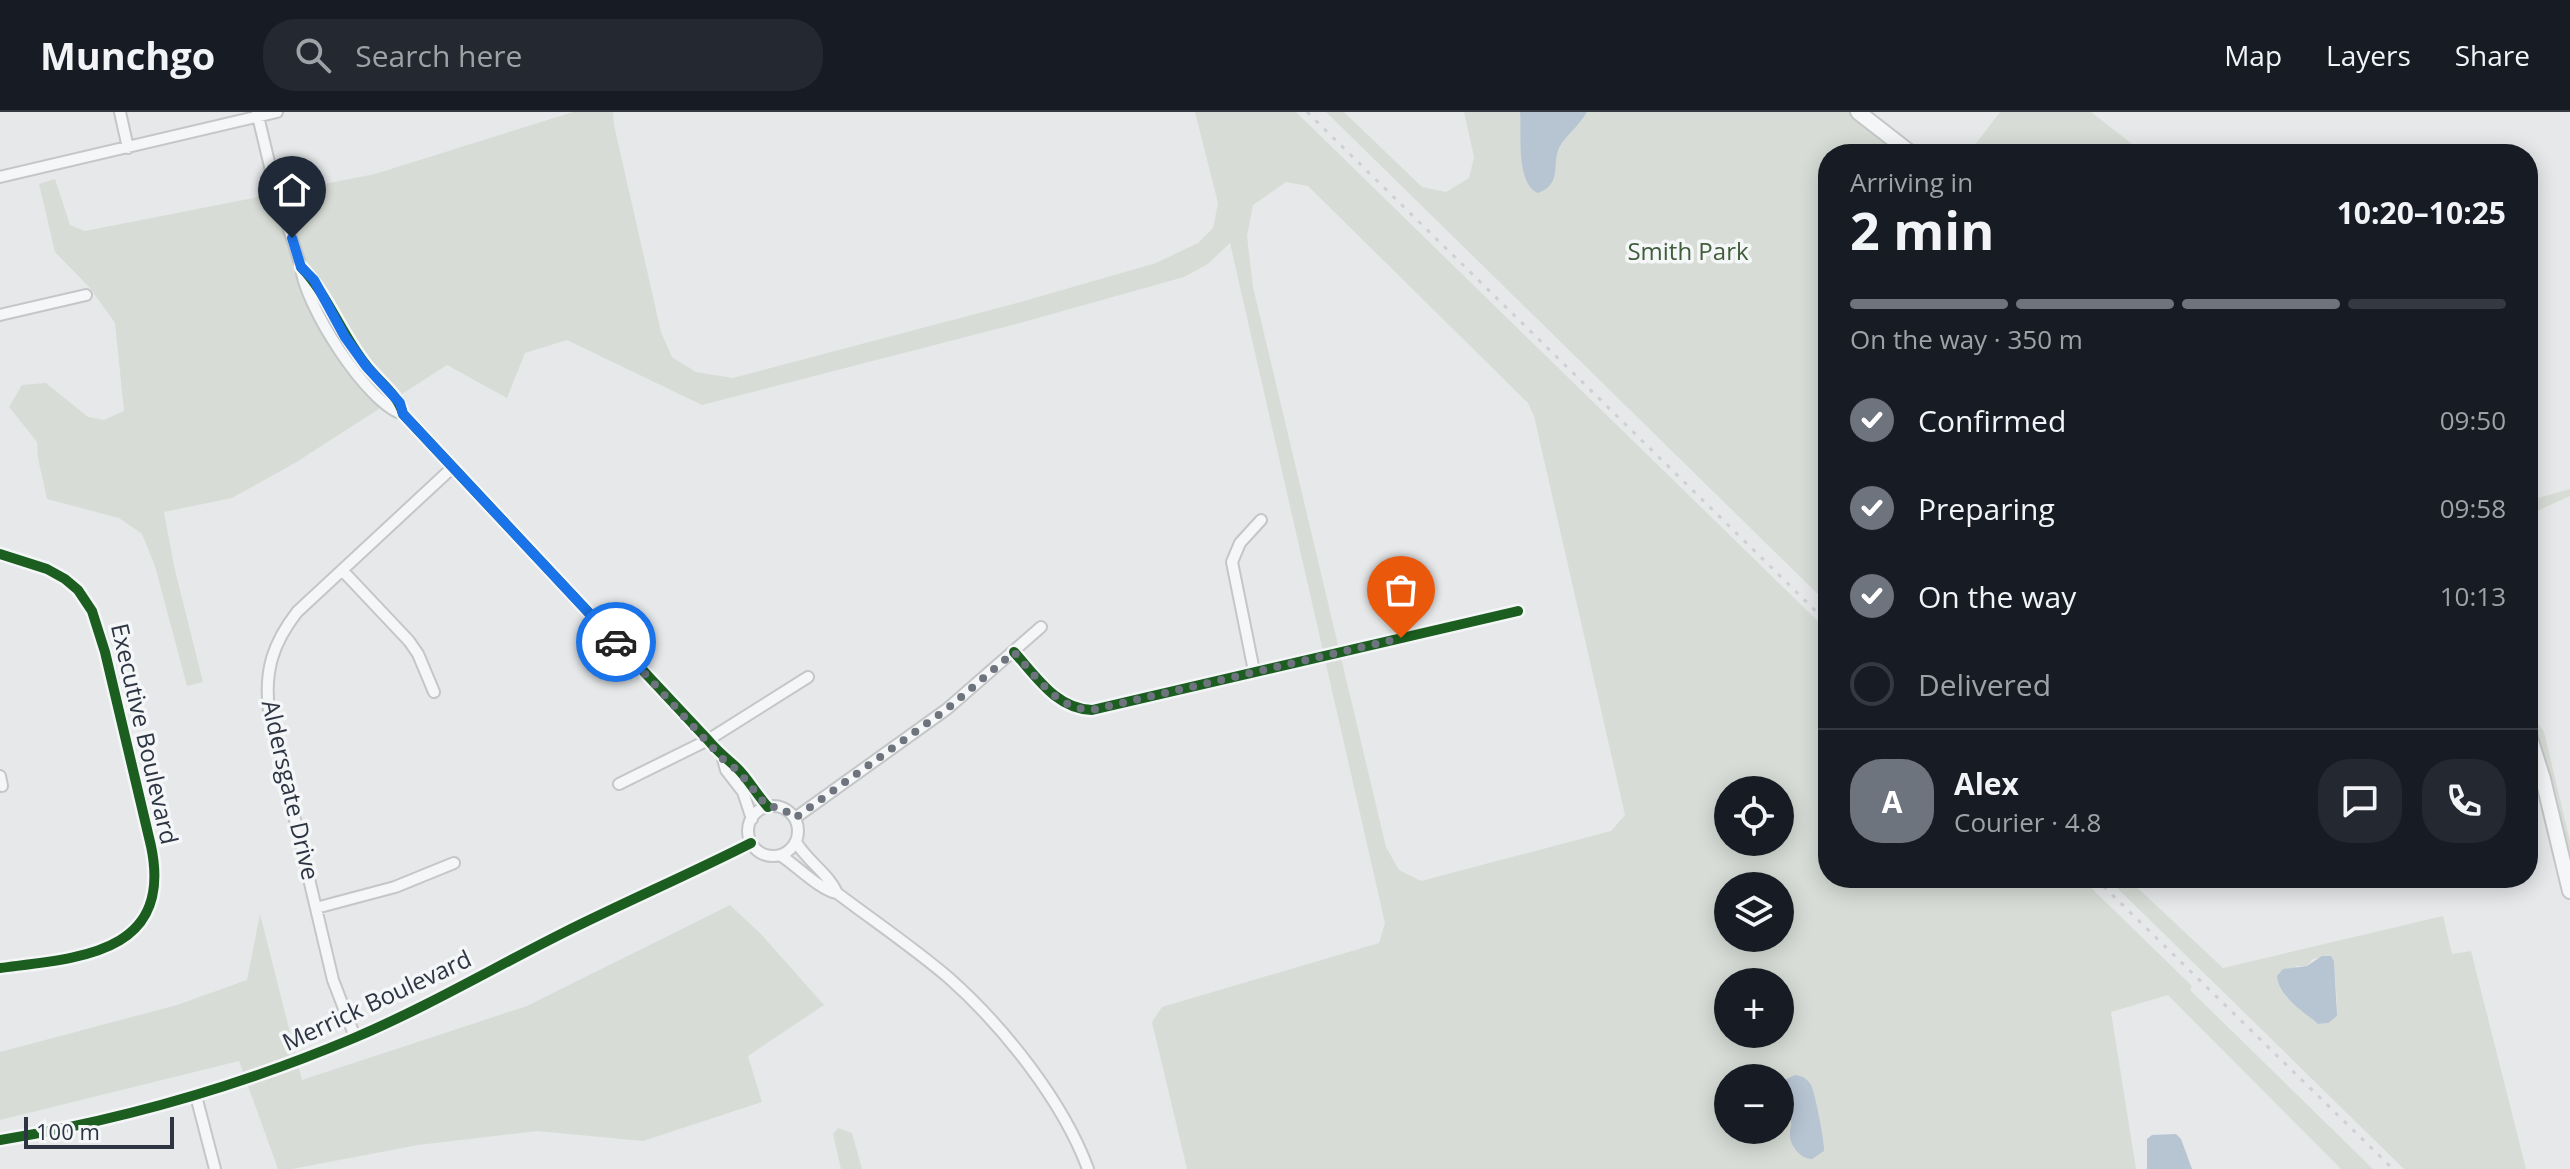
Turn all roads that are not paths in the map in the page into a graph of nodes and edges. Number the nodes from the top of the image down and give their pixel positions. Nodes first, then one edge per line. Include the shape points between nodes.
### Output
1 (120, 112) edge
2 (277, 112) edge
3 (1858, 112) edge
4 (258, 114) edge
5 (1899, 144) edge
6 (128, 148) junction
7 (0, 177) edge
8 (86, 295) dead end
9 (0, 315) edge
10 (452, 468) junction
11 (1261, 520) dead end
12 (0, 554) edge
13 (342, 570) junction
14 (1518, 611) dead end
15 (1041, 627) dead end
16 (1014, 652) junction
17 (1254, 671) junction
18 (808, 677) dead end
19 (434, 692) dead end
20 (708, 740) junction
21 (723, 759) junction
22 (2538, 763) edge
23 (619, 784) dead end
24 (768, 807) junction
25 (795, 818) junction
26 (752, 819) junction
27 (796, 842) junction
28 (751, 843) junction
29 (780, 855) junction
30 (454, 863) dead end
31 (2570, 891) edge
32 (837, 893) junction
33 (316, 908) junction
34 (0, 968) edge
35 (355, 1037) junction
36 (196, 1096) junction
37 (0, 1140) edge
38 (215, 1169) edge
39 (1088, 1169) edge

1 - 6 street
2 - 4 street
3 - 5 street
4 - 6 street
4 - 10 street via 301,267 366,366
6 - 7 street
8 - 9 street
10 - 13 street, Aldersgate Drive
10 - 20 street
11 - 17 street via 1240,543 1232,562
12 - 34 street, Executive Boulevard via 65,579 92,611 155,876 145,911 115,944 85,957
13 - 19 street via 409,641
13 - 33 street, Aldersgate Drive via 283,630 266,681
14 - 17 street
15 - 16 street
16 - 17 street via 1056,697 1078,709
16 - 25 street via 947,709
18 - 20 street
20 - 21 street
20 - 23 street
21 - 24 street via 737,767
21 - 26 street
22 - 31 street
24 - 25 street via 780,807
24 - 26 street
25 - 27 street
26 - 28 street
27 - 29 street
27 - 32 street
28 - 29 street via 763,854
28 - 35 street, Merrick Boulevard
29 - 32 street via 827,892
30 - 33 street via 395,887
32 - 39 street via 949,978 989,1019 1050,1093
33 - 35 street, Aldersgate Drive via 333,980
35 - 36 street, Merrick Boulevard
36 - 37 street, Merrick Boulevard via 121,1117
36 - 38 street

